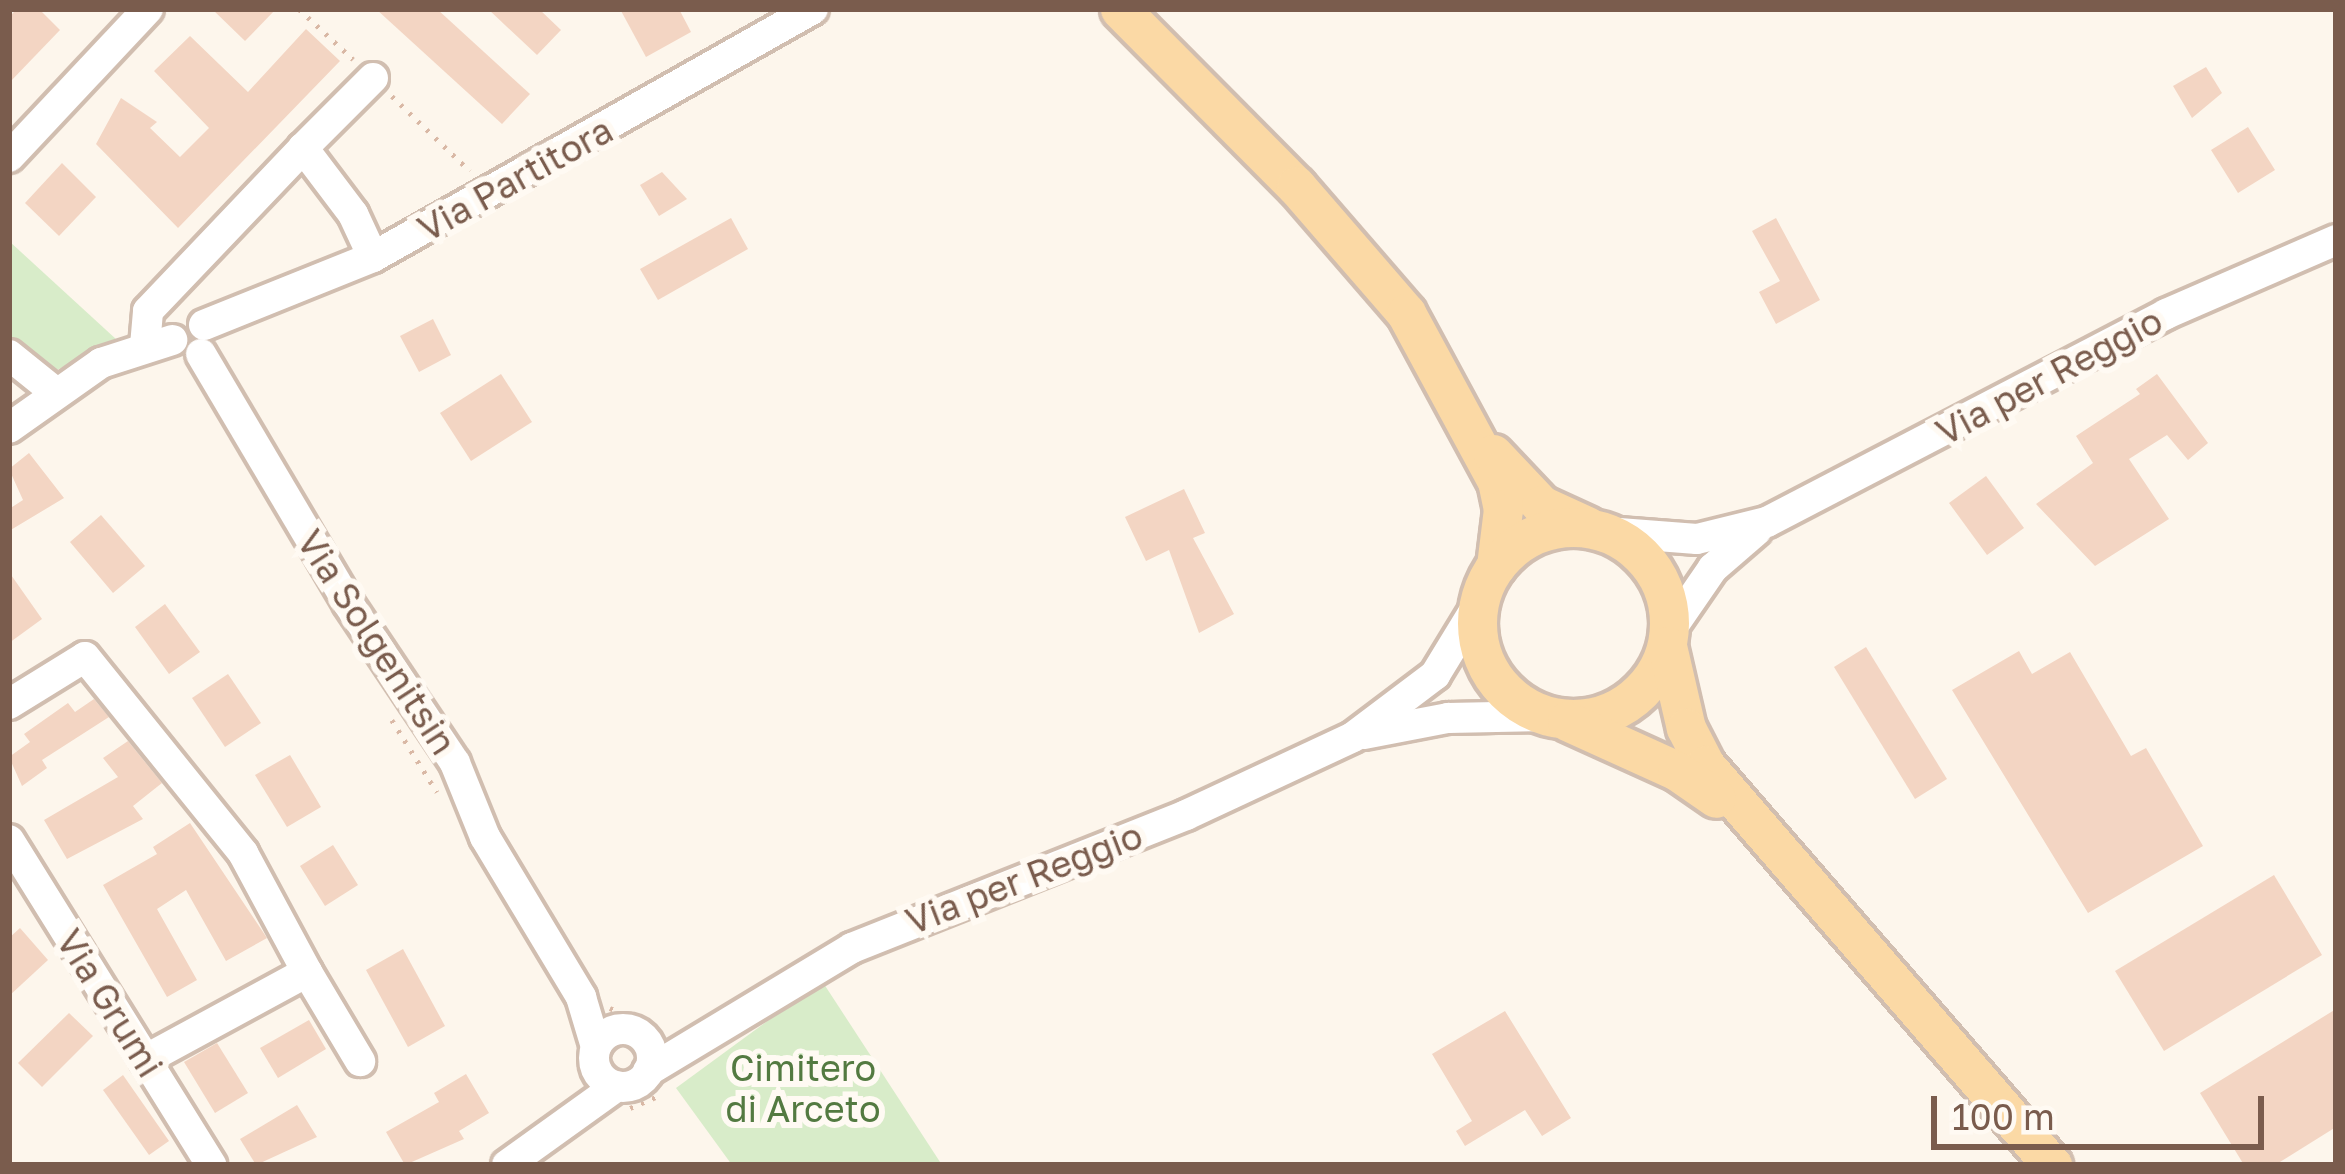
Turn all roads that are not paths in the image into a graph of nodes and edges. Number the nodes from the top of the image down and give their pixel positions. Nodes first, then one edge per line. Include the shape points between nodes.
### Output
1 (148, 9) edge
2 (813, 9) edge
3 (1120, 9) edge
4 (373, 77) road end
5 (303, 148) junction
6 (9, 157) edge
7 (2336, 239) edge
8 (373, 257) junction
9 (202, 340) junction
10 (158, 343) junction
11 (9, 355) edge
12 (55, 392) junction
13 (9, 428) edge
14 (1480, 440) junction
15 (1767, 522) junction
16 (1599, 530) junction
17 (1496, 566) junction
18 (1479, 603) junction
19 (1668, 639) junction
20 (9, 704) edge
21 (1554, 717) junction
22 (1353, 737) junction
23 (1745, 819) junction
24 (9, 840) edge
25 (307, 972) junction
26 (581, 997) junction
27 (635, 1034) junction
28 (704, 1036) junction
29 (145, 1060) junction
30 (360, 1060) dead end
31 (604, 1068) junction
32 (648, 1071) junction
33 (212, 1165) edge
34 (507, 1165) edge
35 (2052, 1165) edge

1 - 6 street
2 - 8 street, Via Partitora
3 - 14 main road via 1362,257 1406,313
4 - 5 street
5 - 8 street via 353,214
5 - 10 street via 148,311
7 - 15 street, Via per Reggio via 2166,314
8 - 9 street, Via Partitora
9 - 10 street via 184,356
9 - 26 street, Via Solgenitsin via 348,603 455,763 485,837
10 - 12 street
11 - 12 street
12 - 13 street
14 - 16 main road via 1541,505
14 - 17 main road via 1503,509
15 - 16 street, Via per Reggio via 1696,539
15 - 19 street, Via per Reggio via 1713,568
16 - 17 main road via 1546,530
16 - 19 main road via 1654,571
17 - 18 main road
18 - 21 main road via 1478,635 1495,679
18 - 22 street, Via per Reggio via 1435,676
19 - 21 main road via 1653,677 1629,702 1598,716
19 - 23 main road via 1694,746
20 - 25 street via 85,658 243,853
21 - 22 street, Via per Reggio via 1448,718
21 - 23 main road via 1677,770
22 - 28 street, Via per Reggio via 1186,815 904,924
23 - 35 main road
24 - 29 street, Via Grumi
25 - 29 street
25 - 30 street
26 - 27 street, Via Solgenitsin
26 - 31 street, Via Solgenitsin
27 - 28 street, Via per Reggio
27 - 31 street, Via per Reggio
27 - 32 street
28 - 32 street, Via per Reggio
29 - 33 street, Via Grumi
31 - 32 street, Via per Reggio
31 - 34 street, Via per Reggio via 577,1118

